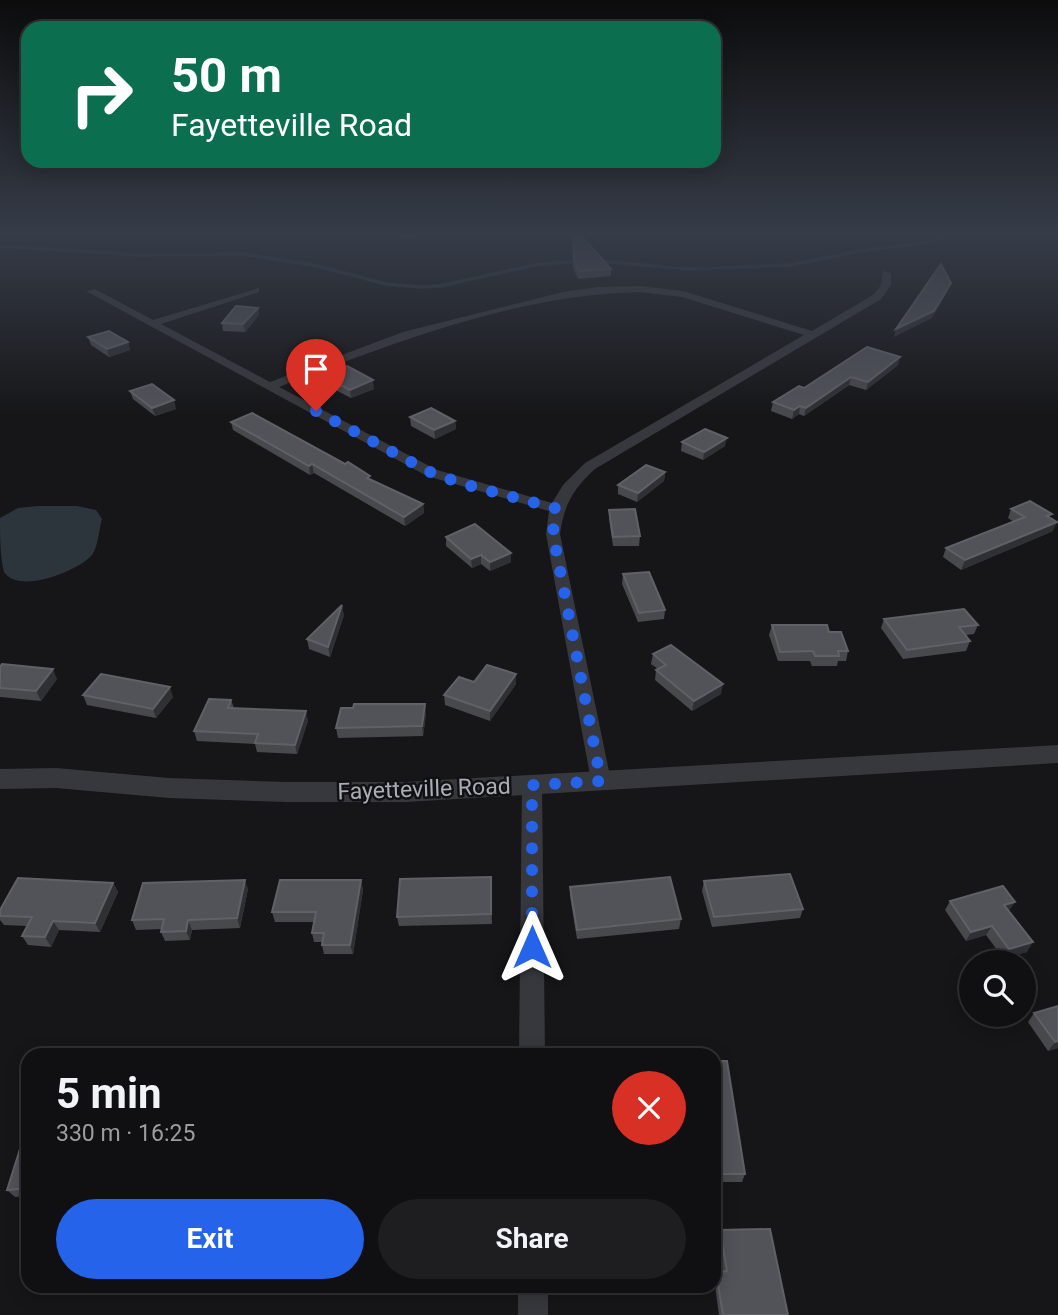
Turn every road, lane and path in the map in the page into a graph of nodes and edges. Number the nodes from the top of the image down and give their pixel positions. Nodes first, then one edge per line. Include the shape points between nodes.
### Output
1 (98, 294) edge
2 (242, 294) edge
3 (567, 294) edge
4 (684, 294) edge
5 (879, 294) edge
6 (153, 323) junction
7 (814, 335) junction
8 (270, 386) junction
9 (555, 508) junction
10 (1058, 754) edge
11 (0, 779) edge
12 (601, 781) junction
13 (532, 785) junction
14 (532, 1048) edge
15 (533, 1293) edge
16 (533, 1315) edge

1 - 6 street
2 - 6 street
3 - 8 street via 407,334
4 - 7 street
5 - 7 street
6 - 8 street
7 - 9 street via 590,466 568,485
8 - 9 street via 432,473
9 - 12 street via 553,534
10 - 12 street, Fayetteville Road
11 - 13 street, Fayetteville Road via 56,778 286,792
12 - 13 street, Fayetteville Road
13 - 14 street
15 - 16 street

